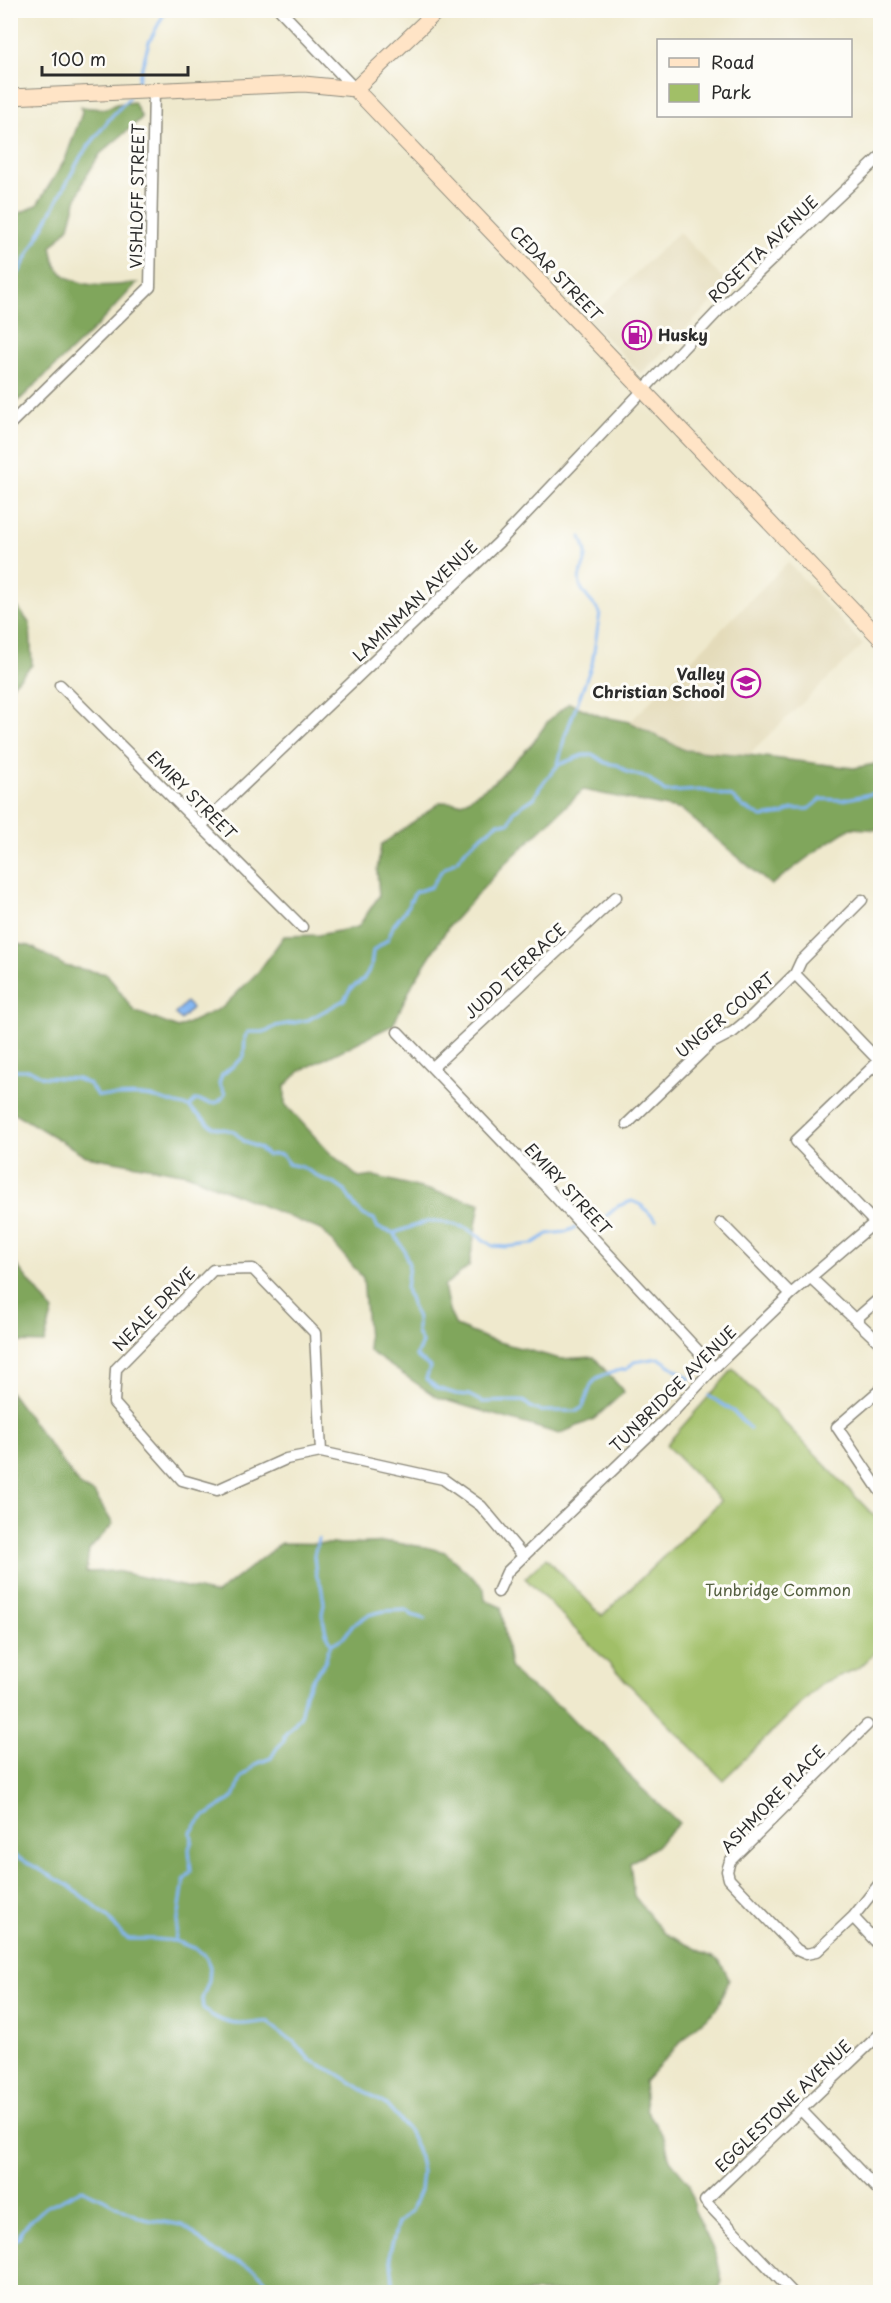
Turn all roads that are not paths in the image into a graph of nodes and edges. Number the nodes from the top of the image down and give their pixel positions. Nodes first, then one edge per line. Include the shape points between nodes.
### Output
1 (280, 10) edge
2 (438, 10) edge
3 (356, 89) junction
4 (154, 90) junction
5 (10, 97) edge
6 (880, 158) edge
7 (643, 390) junction
8 (10, 424) edge
9 (880, 638) edge
10 (60, 685) dead end
11 (201, 826) junction
12 (616, 897) dead end
13 (862, 900) dead end
14 (302, 927) dead end
15 (795, 974) junction
16 (398, 1032) dead end
17 (880, 1061) edge
18 (434, 1067) junction
19 (627, 1124) dead end
20 (878, 1221) edge
21 (721, 1223) dead end
22 (810, 1277) junction
23 (791, 1294) junction
24 (880, 1298) edge
25 (856, 1319) junction
26 (880, 1343) edge
27 (714, 1368) junction
28 (880, 1390) edge
29 (321, 1452) junction
30 (880, 1491) edge
31 (523, 1556) junction
32 (498, 1592) dead end
33 (867, 1725) dead end
34 (880, 1883) edge
35 (854, 1917) junction
36 (880, 1946) edge
37 (880, 2034) edge
38 (801, 2110) junction
39 (880, 2192) edge
40 (792, 2292) edge

1 - 3 street, CEDAR STREET
2 - 3 main road
3 - 4 main road via 304,84
3 - 7 main road, CEDAR STREET
4 - 5 main road
4 - 8 street, VISHLOFF STREET via 150,287
6 - 7 street, ROSETTA AVENUE via 722,307
7 - 9 main road, CEDAR STREET
7 - 11 street, LAMINMAN AVENUE via 499,542
10 - 11 street, EMIRY STREET
11 - 14 street, EMIRY STREET
12 - 18 street, JUDD TERRACE
13 - 15 street, UNGER COURT via 801,961
15 - 17 street
15 - 19 street, UNGER COURT via 733,1032 710,1044
16 - 18 street, EMIRY STREET
17 - 20 street via 796,1141
18 - 27 street, EMIRY STREET
20 - 22 street, TUNBRIDGE AVENUE
21 - 23 street
22 - 23 street, TUNBRIDGE AVENUE
22 - 25 street
23 - 27 street, TUNBRIDGE AVENUE
24 - 25 street
25 - 26 street
27 - 31 street, TUNBRIDGE AVENUE
28 - 30 street via 837,1427
29 - 29 street, NEALE DRIVE via 315,1333 253,1269 213,1270 116,1369 114,1404 182,1480 217,1490 286,1460
29 - 31 street, NEALE DRIVE via 443,1479 481,1506
31 - 32 street, TUNBRIDGE AVENUE via 507,1572
33 - 35 street, ASHMORE PLACE via 730,1861 727,1871 729,1879 797,1950 806,1954 816,1952
34 - 35 street
35 - 36 street
37 - 38 street, EGGLESTONE AVENUE
38 - 39 street
38 - 40 street, EGGLESTONE AVENUE via 705,2200

